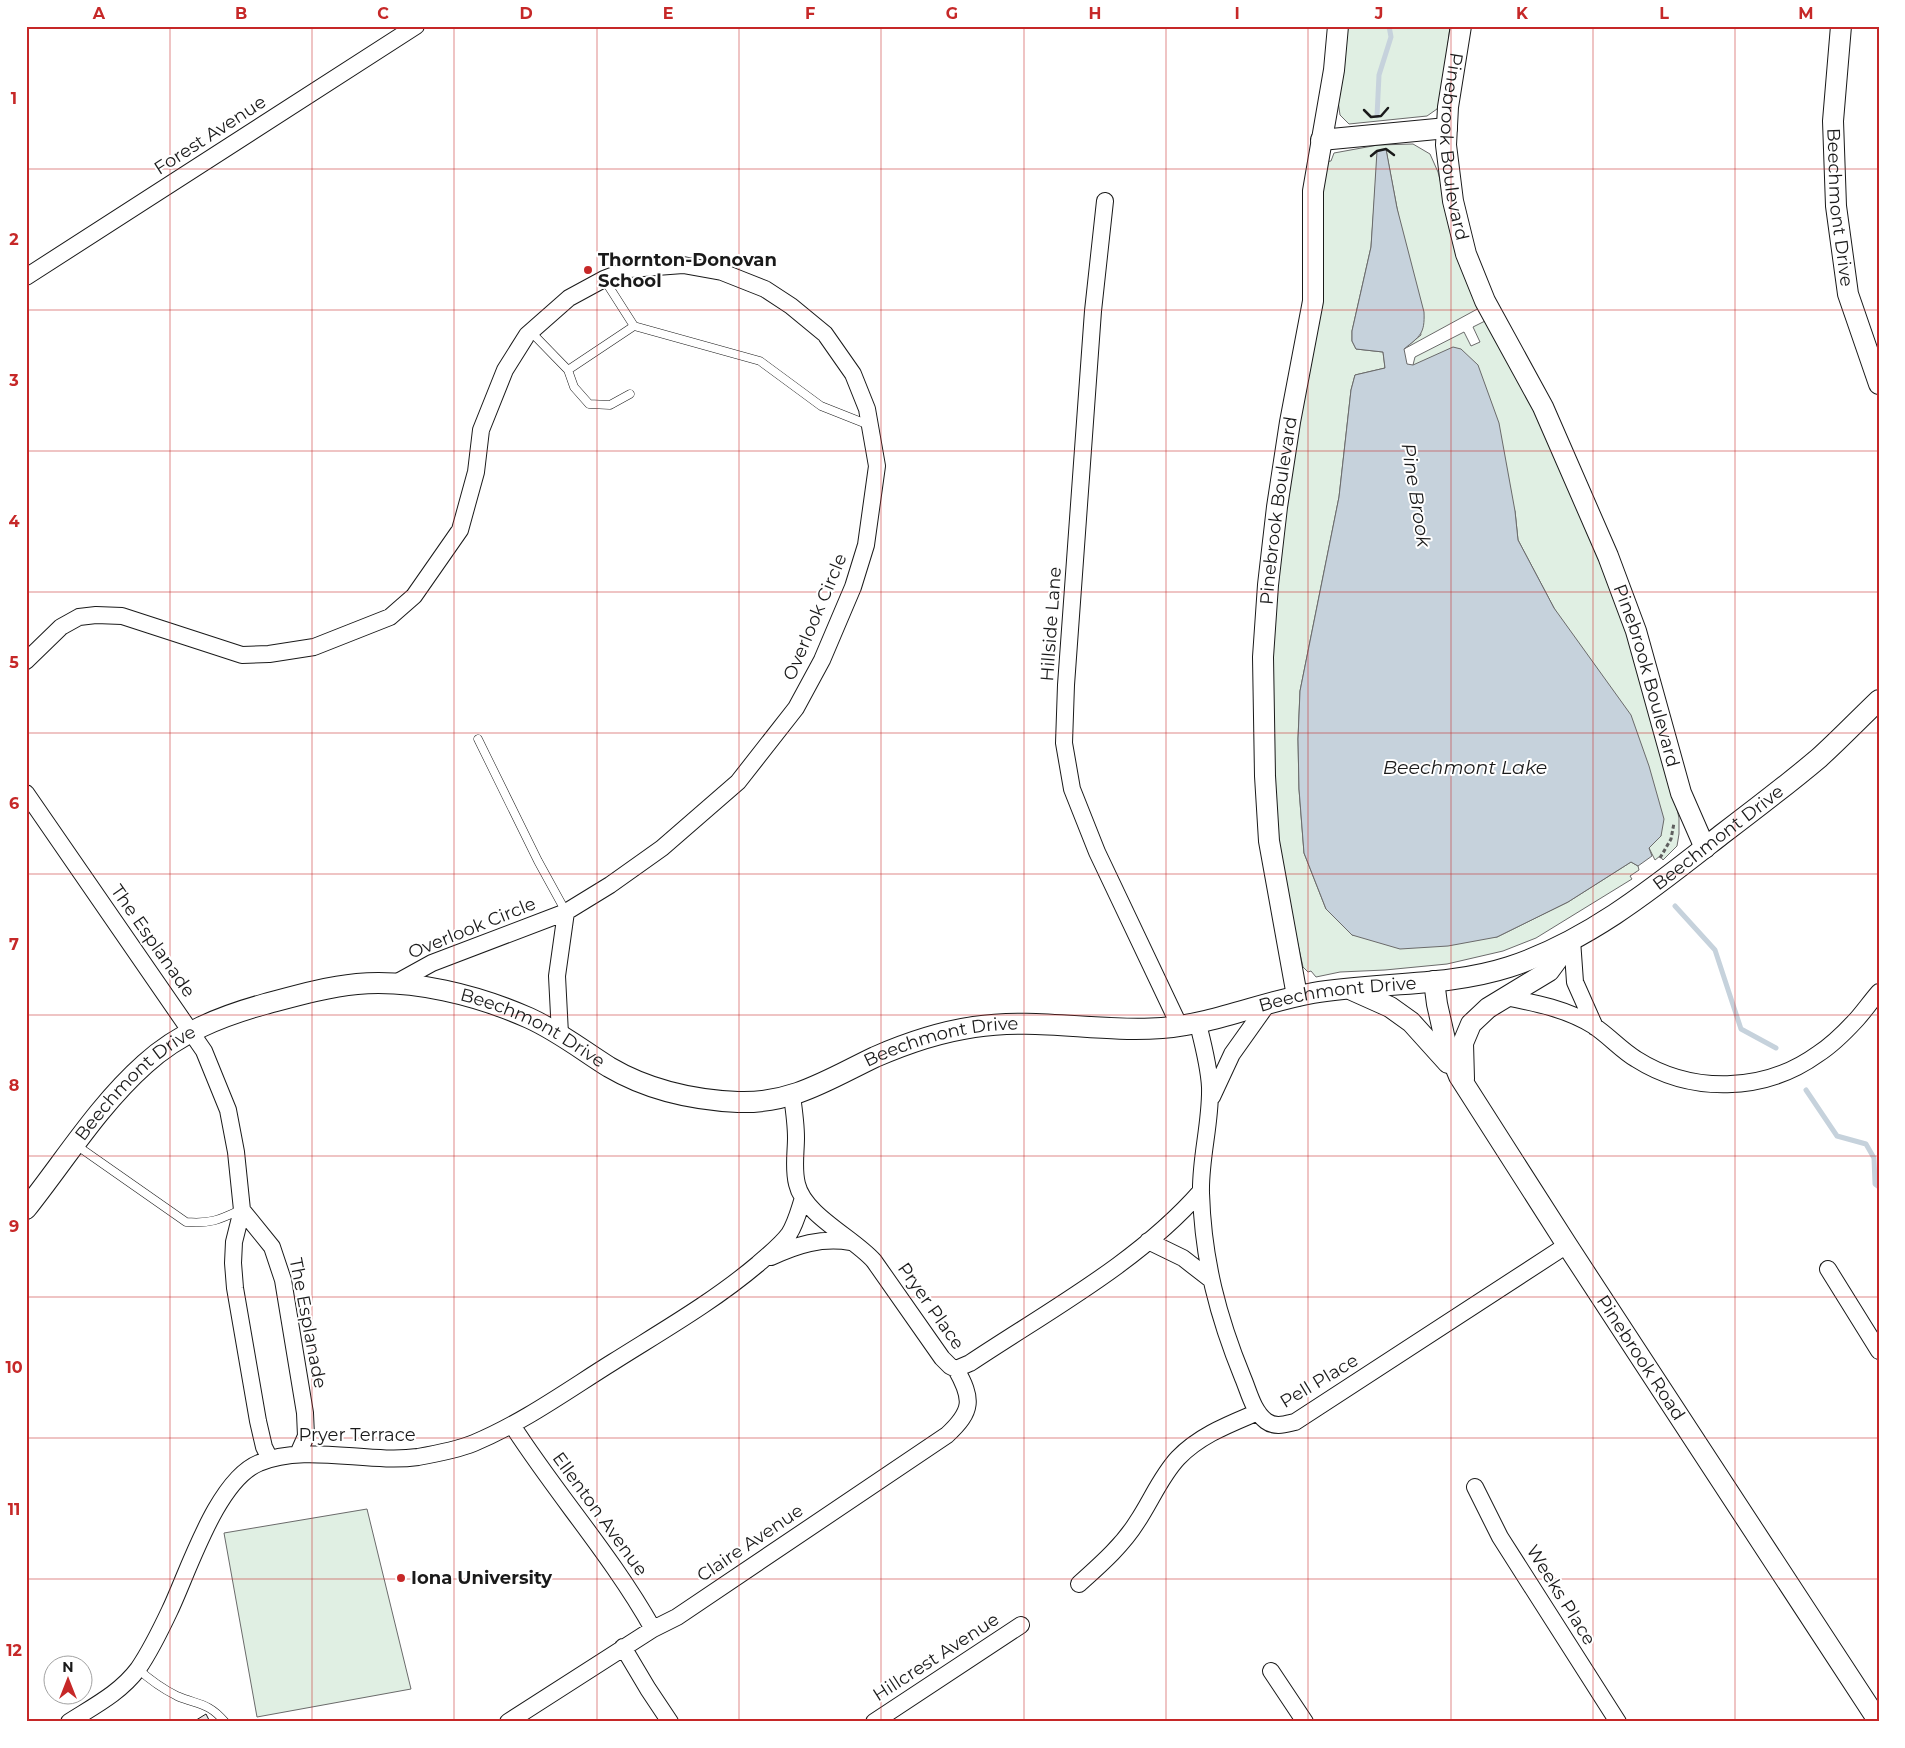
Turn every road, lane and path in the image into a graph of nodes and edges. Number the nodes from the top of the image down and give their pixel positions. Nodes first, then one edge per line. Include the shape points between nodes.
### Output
1 (416, 26) edge
2 (1338, 26) edge
3 (1461, 26) edge
4 (1841, 26) edge
5 (1447, 128) junction
6 (1321, 140) junction
7 (1105, 201) dead end
8 (26, 276) edge
9 (604, 280) junction
10 (634, 326) junction
11 (531, 332) junction
12 (568, 370) junction
13 (1879, 384) edge
14 (630, 394) dead end
15 (870, 426) junction
16 (26, 661) edge
17 (1879, 700) edge
18 (478, 739) dead end
19 (26, 793) edge
20 (1675, 819) dead end
21 (1705, 848) junction
22 (1659, 859) dead end
23 (566, 912) junction
24 (1572, 940) junction
25 (1434, 980) junction
26 (394, 984) junction
27 (1348, 988) junction
28 (1879, 992) edge
29 (1297, 996) junction
30 (1505, 997) junction
31 (1269, 1002) junction
32 (1189, 1025) junction
33 (1595, 1026) junction
34 (191, 1032) junction
35 (560, 1034) junction
36 (1461, 1080) junction
37 (792, 1096) junction
38 (1210, 1102) junction
39 (74, 1144) junction
40 (1201, 1191) junction
41 (803, 1198) junction
42 (26, 1209) edge
43 (242, 1210) junction
44 (1148, 1241) junction
45 (851, 1242) junction
46 (1566, 1245) junction
47 (762, 1261) junction
48 (1828, 1269) dead end
49 (1210, 1279) junction
50 (1878, 1346) edge
51 (956, 1369) junction
52 (1258, 1412) junction
53 (512, 1425) junction
54 (298, 1454) junction
55 (270, 1459) junction
56 (1475, 1487) dead end
57 (1080, 1584) dead end
58 (1021, 1625) dead end
59 (653, 1629) junction
60 (623, 1647) junction
61 (138, 1669) junction
62 (1271, 1671) dead end
63 (69, 1722) edge
64 (225, 1722) edge
65 (508, 1722) edge
66 (670, 1722) edge
67 (874, 1722) edge
68 (1305, 1722) edge
69 (1618, 1722) edge
70 (1879, 1722) edge

1 - 8 street, Forest Avenue
2 - 6 street, Pinebrook Boulevard via 1334,70
3 - 5 street, Pinebrook Boulevard
4 - 13 street, Beechmont Drive via 1832,121 1836,206 1848,294
5 - 6 street
5 - 21 street, Pinebrook Boulevard via 1453,201 1472,273 1543,407 1601,540 1636,631 1681,793
6 - 29 street, Pinebrook Boulevard via 1313,200 1315,284 1277,507 1264,656 1269,840
7 - 32 street, Hillside Lane via 1092,330 1064,743 1072,789 1098,852
9 - 10 lane
9 - 11 street, Overlook Circle via 569,298
9 - 15 street, Overlook Circle via 630,269 683,265 722,272 765,289 825,334 853,374
10 - 12 lane
10 - 15 lane via 760,361 821,406
11 - 12 lane
11 - 16 street, Overlook Circle via 505,370 481,430 476,472 460,530 414,596 390,617 314,647 242,655 122,616 79,617 61,627
12 - 14 lane via 574,387 589,404 610,405
15 - 23 street, Overlook Circle via 877,466 866,545 853,587 822,660 796,708 738,782 662,848
17 - 21 street, Beechmont Drive via 1819,758
18 - 23 lane
19 - 34 street, The Esplanade
20 - 22 path via 1671,839
21 - 24 street, Beechmont Drive
23 - 26 street, Overlook Circle via 432,963
23 - 35 street via 557,976
24 - 25 street, Beechmont Drive via 1508,967
24 - 30 street via 1549,971
24 - 33 street via 1575,982
25 - 27 street, Beechmont Drive
25 - 36 street, Pinebrook Road via 1443,1033
26 - 34 street, Beechmont Drive via 357,984 297,996 229,1015
26 - 35 street, Beechmont Drive via 492,1004
27 - 29 street, Beechmont Drive
27 - 36 street via 1379,1001 1412,1022
28 - 33 street via 1857,1019 1818,1054 1785,1073 1750,1082 1700,1084 1674,1078 1634,1058
29 - 31 street, Beechmont Drive
30 - 33 street via 1547,1005
30 - 36 street via 1480,1014 1467,1030
31 - 32 street, Beechmont Drive
31 - 38 street, Pell Place via 1232,1054
32 - 37 street, Beechmont Drive via 1143,1030 1012,1023 976,1026 910,1043
32 - 38 street, Pell Place via 1209,1073
34 - 39 street, Beechmont Drive via 146,1063 111,1098
34 - 43 street, The Esplanade via 204,1051 228,1110
35 - 37 street, Beechmont Drive via 611,1068 664,1090 736,1102
36 - 46 street, Pinebrook Road
37 - 41 street, Pryer Place via 796,1125 796,1183
38 - 40 street, Pell Place
39 - 42 street, Beechmont Drive
39 - 43 lane via 186,1222 214,1222
40 - 44 street, Pryer Place
40 - 49 street, Pell Place
41 - 45 street, Pryer Place
41 - 47 street, Pryer Terrace via 788,1234
43 - 54 street, The Esplanade via 272,1248 283,1280 305,1413 306,1436
43 - 55 street, The Esplanade via 234,1242 235,1288 262,1439
44 - 49 street via 1183,1258
44 - 51 street, Pryer Place via 1062,1304 970,1364
45 - 47 street, Pryer Terrace via 806,1243
45 - 51 street, Pryer Place via 874,1261 942,1358
46 - 52 street, Pell Place via 1295,1422 1273,1424
46 - 70 street, Pinebrook Road
47 - 53 street, Pryer Terrace via 695,1309
48 - 50 street
49 - 52 street, Pell Place via 1229,1343
51 - 59 street, Claire Avenue via 967,1389 968,1403 964,1417 947,1435 677,1617
52 - 57 street via 1203,1438 1180,1456 1125,1538
53 - 54 street, Pryer Terrace via 472,1444 418,1457
53 - 59 street, Ellenton Avenue via 633,1594
54 - 55 street, Pryer Terrace
55 - 61 street, Pryer Terrace via 243,1472 230,1485 186,1570 171,1609
56 - 69 street, Weeks Place via 1500,1537
58 - 67 street, Hillcrest Avenue
59 - 60 street, Claire Avenue
60 - 65 street, Claire Avenue
60 - 66 street
61 - 63 street, Pryer Terrace via 116,1693
61 - 64 lane via 177,1696 216,1711
62 - 68 street

